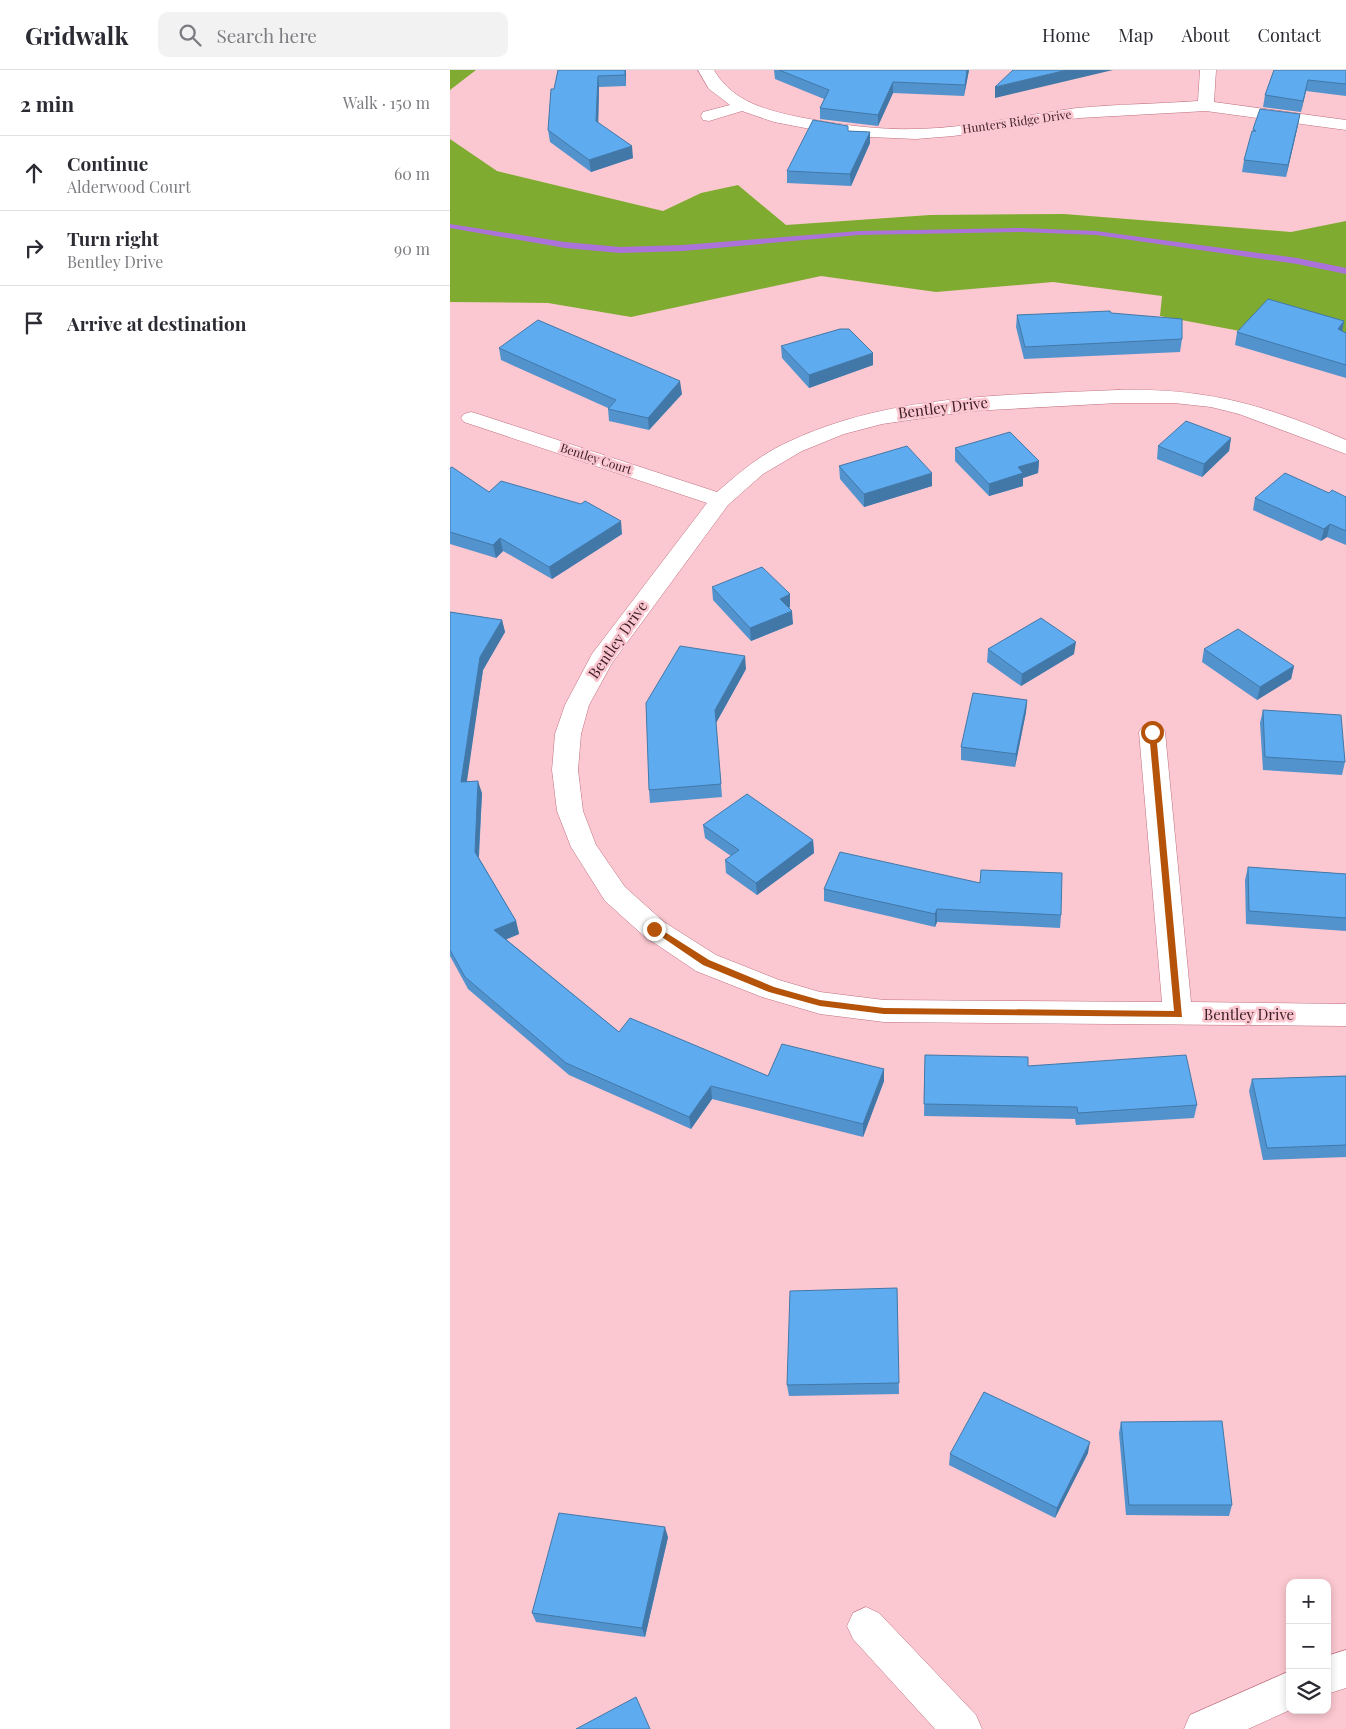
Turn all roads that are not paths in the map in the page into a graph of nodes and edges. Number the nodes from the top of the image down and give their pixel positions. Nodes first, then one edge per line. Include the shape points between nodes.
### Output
1 (706, 70) edge
2 (1208, 70) edge
3 (742, 106) junction
4 (1206, 106) junction
5 (709, 116) dead end
6 (1346, 125) edge
7 (471, 418) dead end
8 (1346, 448) edge
9 (720, 500) junction
10 (1152, 732) dead end
11 (1178, 1014) junction
12 (1346, 1015) edge
13 (866, 1626) dead end
14 (1346, 1669) edge
15 (1331, 1674) edge
16 (1286, 1692) edge
17 (962, 1729) edge
18 (1204, 1729) edge

1 - 3 street, Hunters Ridge Drive via 715,86
2 - 4 street
3 - 4 street, Hunters Ridge Drive via 774,118 847,131 916,134 1079,113
3 - 5 street
4 - 6 street, Hunters Ridge Drive
7 - 9 street, Bentley Court
8 - 9 street, Bentley Drive via 1264,413 1210,400 1154,395 980,403 890,415 828,432 762,464
9 - 11 street, Bentley Drive via 600,660 577,705 568,734 565,770 570,811 584,847 615,894 654,929 706,963 772,990 820,1003 884,1011
10 - 11 street
11 - 12 street, Bentley Drive
13 - 17 street
14 - 15 street
16 - 18 street

